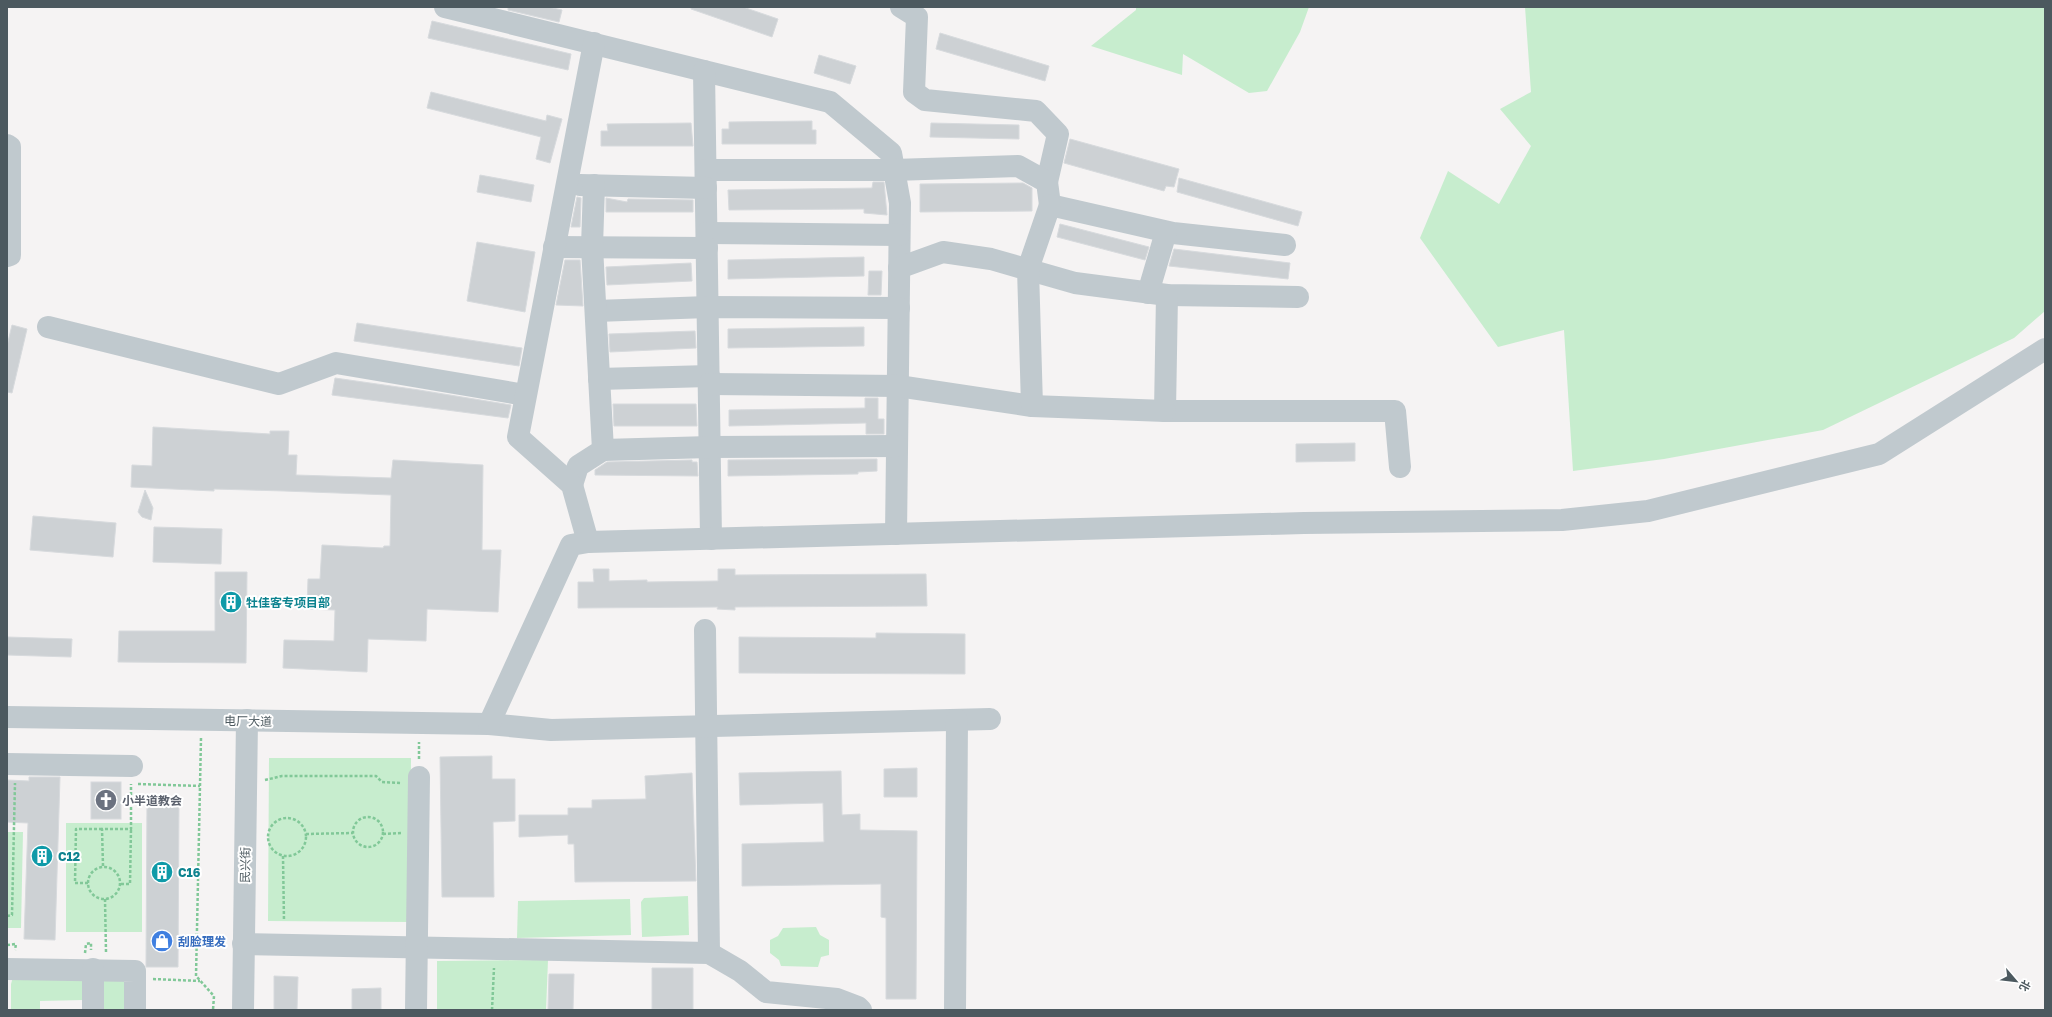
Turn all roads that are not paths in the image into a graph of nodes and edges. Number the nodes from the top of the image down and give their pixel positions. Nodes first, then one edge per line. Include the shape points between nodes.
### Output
1 (445, 7) edge
2 (901, 7) edge
3 (594, 43) junction
4 (704, 71) junction
5 (7, 145) edge
6 (894, 170) junction
7 (706, 179) junction
8 (1047, 182) junction
9 (567, 184) junction
10 (594, 185) junction
11 (1050, 205) junction
12 (1166, 232) junction
13 (899, 235) junction
14 (707, 240) junction
15 (1285, 245) dead end
16 (554, 247) junction
17 (592, 247) junction
18 (7, 256) edge
19 (899, 268) junction
20 (1028, 270) junction
21 (1158, 294) junction
22 (1298, 297) dead end
23 (708, 307) junction
24 (899, 308) junction
25 (596, 311) junction
26 (48, 327) dead end
27 (2045, 349) edge
28 (600, 378) junction
29 (709, 380) junction
30 (898, 386) junction
31 (526, 395) junction
32 (1032, 406) junction
33 (1165, 411) junction
34 (897, 446) junction
35 (710, 447) junction
36 (603, 450) junction
37 (1400, 467) dead end
38 (572, 485) junction
39 (896, 534) junction
40 (711, 539) junction
41 (588, 542) junction
42 (705, 630) dead end
43 (7, 717) edge
44 (990, 719) dead end
45 (247, 720) junction
46 (956, 720) junction
47 (489, 724) junction
48 (706, 725) junction
49 (11, 764) edge
50 (131, 775) road end
51 (419, 780) road end
52 (243, 944) junction
53 (417, 949) junction
54 (709, 953) junction
55 (7, 969) edge
56 (93, 969) junction
57 (93, 1010) edge
58 (135, 1010) edge
59 (243, 1010) edge
60 (416, 1010) edge
61 (861, 1010) edge
62 (955, 1010) edge

1 - 3 street
2 - 8 street via 917,17 914,92 925,100 1036,111 1058,134
3 - 4 street
3 - 9 street
4 - 6 street via 830,102 891,153
4 - 7 street
5 - 18 street via 10,147 10,254
6 - 7 street
6 - 8 street via 1018,166
6 - 13 street via 900,203
7 - 10 street
7 - 14 street
8 - 11 street
9 - 10 street
9 - 16 street
10 - 17 street
11 - 12 street
11 - 20 street
12 - 15 street
12 - 21 street
13 - 14 street
13 - 19 street
14 - 17 street
14 - 23 street
16 - 17 street
16 - 31 street
17 - 25 street
19 - 20 street via 943,252 991,259
19 - 24 street
20 - 21 street via 1075,284
20 - 32 street
21 - 22 street
21 - 33 street
23 - 24 street
23 - 25 street
23 - 29 street
24 - 30 street
25 - 28 street
26 - 31 street via 279,384 336,363
27 - 39 street via 1879,454 1648,511 1562,520 1304,523
28 - 29 street
28 - 36 street
29 - 30 street
29 - 35 street
30 - 32 street
30 - 34 street
31 - 38 street via 518,437
32 - 33 street
33 - 37 street via 1395,411
34 - 35 street
34 - 39 street
35 - 36 street
35 - 40 street
36 - 38 street via 578,466
38 - 41 street
39 - 40 street
40 - 41 street
41 - 47 street via 571,545
42 - 48 street
43 - 45 street, 电厂大道
44 - 46 street, 电厂大道
45 - 47 street, 电厂大道
45 - 52 street, 民兴街
46 - 48 street, 电厂大道
46 - 62 street
47 - 48 street, 电厂大道 via 551,730
48 - 54 street
49 - 50 street
51 - 53 street
52 - 53 street
52 - 59 street, 民兴街
53 - 54 street
53 - 60 street
54 - 61 street via 740,971 766,992 836,999 858,1006
55 - 56 street
56 - 57 street
56 - 58 street via 135,971

